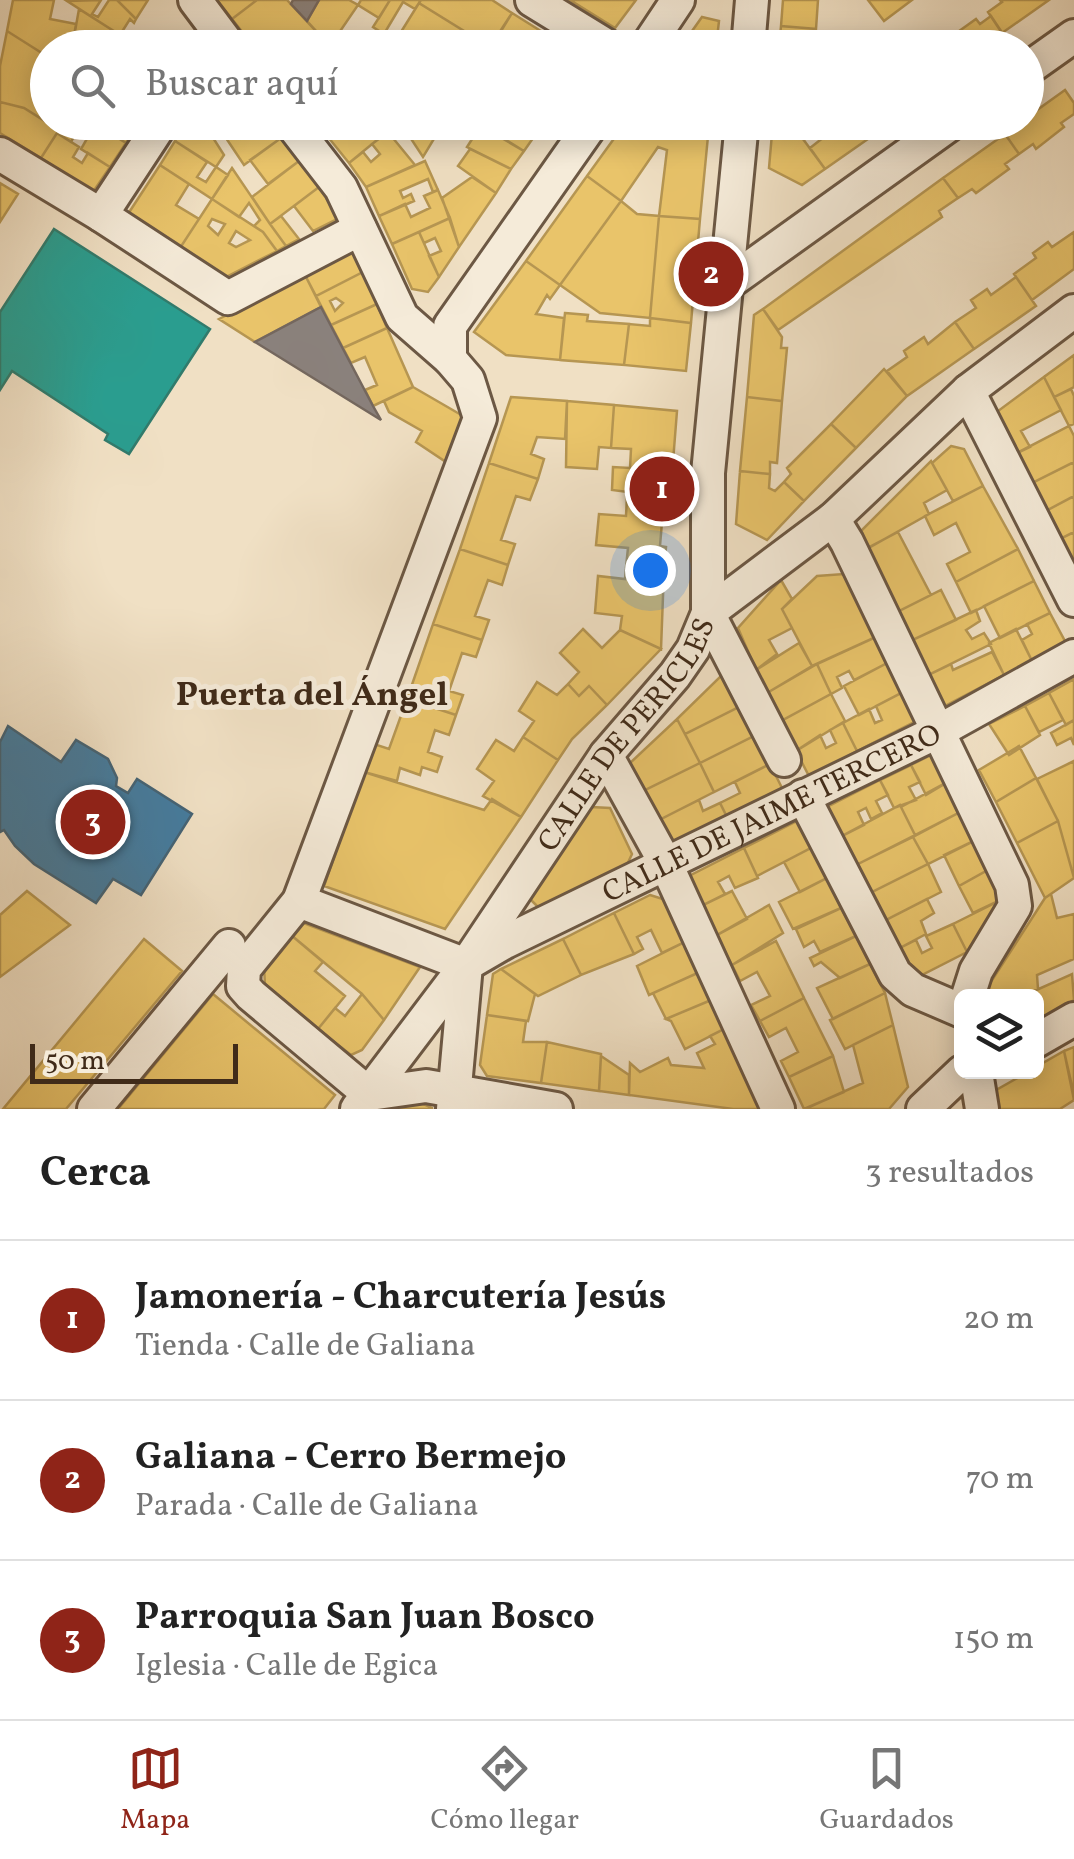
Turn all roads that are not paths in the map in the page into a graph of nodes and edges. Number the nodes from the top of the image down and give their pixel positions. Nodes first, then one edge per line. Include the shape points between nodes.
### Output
1 (195, 0) edge
2 (532, 0) edge
3 (678, 0) edge
4 (752, 0) edge
5 (218, 30) edge
6 (581, 30) edge
7 (658, 30) edge
8 (750, 30) edge
9 (1074, 36) edge
10 (1044, 57) edge
11 (150, 140) edge
12 (304, 140) edge
13 (581, 140) edge
14 (740, 140) edge
15 (928, 140) edge
16 (0, 154) edge
17 (101, 214) junction
18 (360, 229) junction
19 (727, 284) junction
20 (1074, 311) edge
21 (450, 359) junction
22 (968, 391) junction
23 (832, 518) junction
24 (1074, 600) edge
25 (708, 613) junction
26 (1074, 656) edge
27 (939, 731) junction
28 (606, 756) junction
29 (784, 760) dead end
30 (803, 796) junction
31 (666, 864) junction
32 (299, 901) junction
33 (229, 946) dead end
34 (466, 965) junction
35 (970, 989) edge
36 (954, 1007) edge
37 (1074, 1020) edge
38 (1044, 1037) edge
39 (954, 1079) edge
40 (977, 1079) edge
41 (454, 1101) edge
42 (363, 1102) edge
43 (94, 1109) edge
44 (556, 1109) edge
45 (778, 1109) edge
46 (922, 1109) edge
47 (982, 1109) edge

1 - 5 street
2 - 6 street
3 - 7 street
4 - 8 street
9 - 10 street
11 - 17 street
12 - 18 street via 341,188
13 - 21 street via 452,320
14 - 19 street
15 - 19 street
16 - 17 street
17 - 18 street via 228,298
18 - 21 street via 402,317
19 - 25 street via 708,472
20 - 22 street, CALLE DE PERICLES
21 - 32 street via 468,380 480,418
22 - 23 street, CALLE DE PERICLES
22 - 24 street
23 - 25 street, CALLE DE PERICLES
23 - 27 street
25 - 28 street, CALLE DE PERICLES via 675,675
25 - 29 street
26 - 27 street, CALLE DE JAIME TERCERO
27 - 30 street, CALLE DE JAIME TERCERO
27 - 35 street via 1012,885 1015,906
28 - 31 street
28 - 34 street, CALLE DE PERICLES
30 - 31 street, CALLE DE JAIME TERCERO
30 - 36 street via 895,974 913,990
31 - 34 street, CALLE DE JAIME TERCERO
31 - 45 street
32 - 34 street
32 - 42 street via 244,970 243,986
33 - 43 street
34 - 41 street
34 - 42 street, CALLE DE PERICLES
37 - 38 street
39 - 46 street
40 - 47 street
41 - 42 street via 426,1086
41 - 44 street

